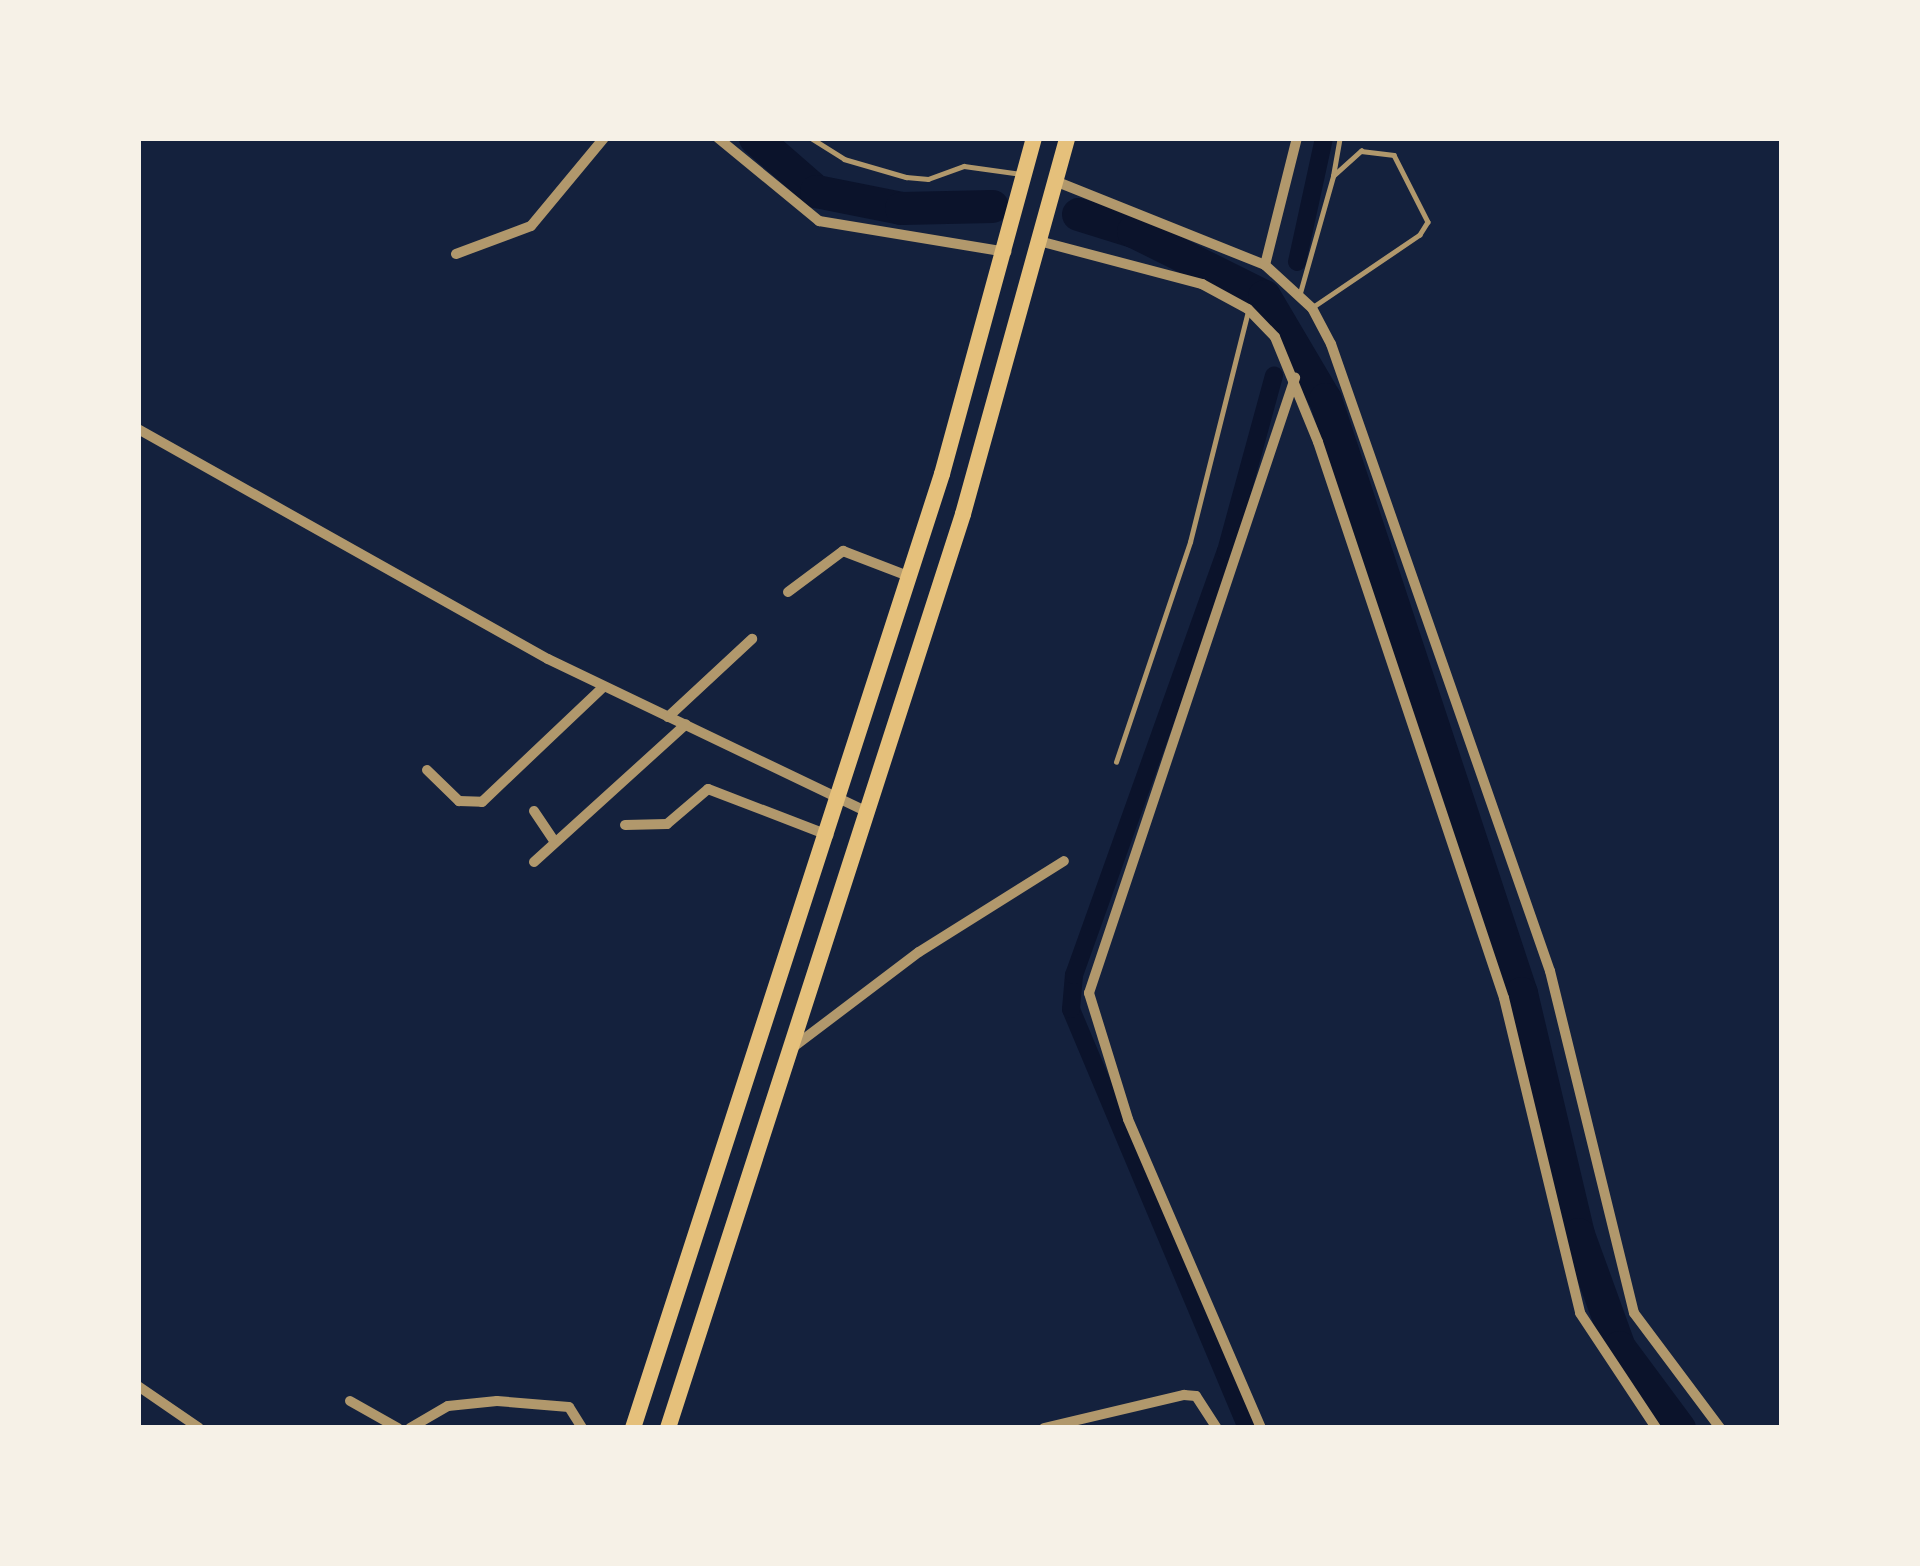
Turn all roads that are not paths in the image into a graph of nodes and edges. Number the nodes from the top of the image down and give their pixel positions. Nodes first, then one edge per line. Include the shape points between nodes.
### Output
1 (604, 138) edge
2 (718, 138) edge
3 (811, 138) edge
4 (1034, 138) edge
5 (1066, 138) edge
6 (1297, 138) edge
7 (1340, 138) edge
8 (1025, 175) junction
9 (1333, 176) junction
10 (1055, 181) junction
11 (1039, 241) junction
12 (1006, 252) junction
13 (455, 254) dead end
14 (1265, 265) junction
15 (1300, 294) junction
16 (1312, 308) junction
17 (1248, 309) junction
18 (1295, 378) junction
19 (138, 429) edge
20 (908, 576) junction
21 (788, 592) dead end
22 (752, 639) dead end
23 (603, 687) junction
24 (668, 717) junction
25 (686, 724) junction
26 (1116, 762) dead end
27 (427, 770) dead end
28 (838, 802) junction
29 (863, 810) junction
30 (534, 811) dead end
31 (625, 825) dead end
32 (827, 835) junction
33 (555, 842) junction
34 (1064, 861) dead end
35 (534, 862) dead end
36 (789, 1050) junction
37 (138, 1387) edge
38 (350, 1401) dead end
39 (199, 1428) edge
40 (398, 1428) edge
41 (410, 1428) edge
42 (582, 1428) edge
43 (633, 1428) edge
44 (668, 1428) edge
45 (1044, 1428) edge
46 (1217, 1428) edge
47 (1262, 1428) edge
48 (1656, 1428) edge
49 (1720, 1428) edge

1 - 13 street via 531,226
2 - 12 street via 819,220
3 - 8 lane via 844,159 906,177 928,179 964,166
4 - 8 highway
5 - 10 highway
6 - 14 street
7 - 9 lane
8 - 12 highway
9 - 15 lane
9 - 16 lane via 1361,151 1394,155 1428,222
10 - 11 highway
10 - 14 street
11 - 17 street via 1156,266
11 - 29 highway via 963,514
12 - 20 highway
14 - 15 street
15 - 16 street
16 - 49 street via 1373,453 1550,971 1634,1313
17 - 18 street
17 - 26 lane via 1190,542
18 - 47 street via 1089,993 1128,1119
18 - 48 street via 1504,998 1580,1313
19 - 23 street
20 - 21 street via 843,550
20 - 28 highway
22 - 24 street
23 - 24 street
23 - 27 street via 482,802 459,801
24 - 25 street
25 - 28 street
25 - 33 street
28 - 29 street
28 - 32 highway
29 - 36 highway
30 - 33 street
31 - 32 street via 667,824 709,789
32 - 43 highway
33 - 35 street
34 - 36 street via 920,952
36 - 44 highway
37 - 39 street
38 - 40 street
41 - 42 street via 448,1406 497,1401 569,1407
45 - 46 street via 1184,1395 1196,1396

